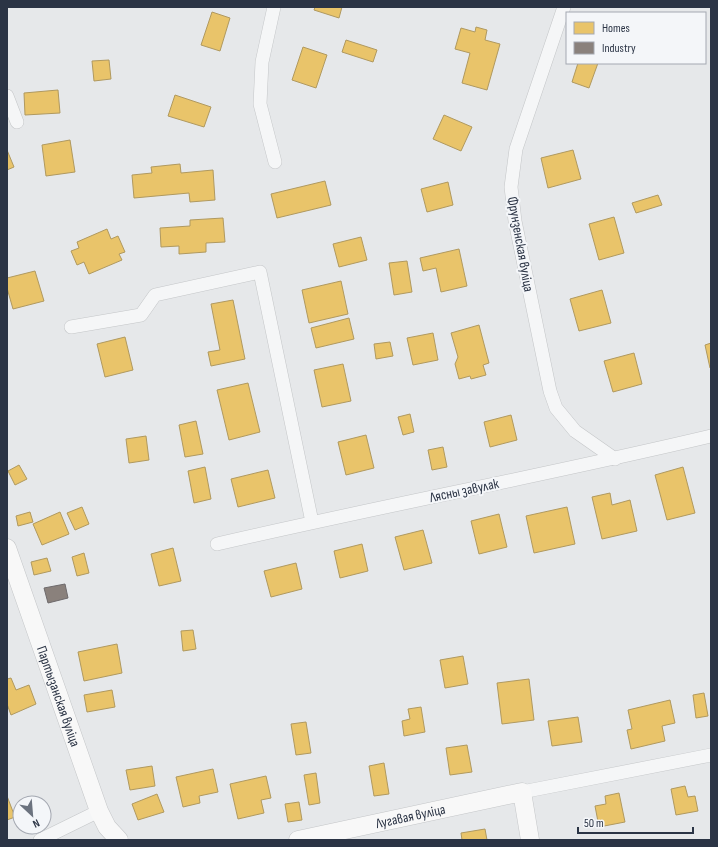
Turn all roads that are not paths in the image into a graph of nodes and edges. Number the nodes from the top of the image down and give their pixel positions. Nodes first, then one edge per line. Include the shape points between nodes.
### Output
1 (274, 7) edge
2 (564, 7) edge
3 (7, 96) edge
4 (17, 122) dead end
5 (275, 162) dead end
6 (71, 327) dead end
7 (711, 436) edge
8 (615, 459) junction
9 (312, 522) junction
10 (217, 544) dead end
11 (7, 548) edge
12 (711, 755) edge
13 (522, 792) junction
14 (99, 810) junction
15 (40, 840) edge
16 (118, 840) edge
17 (298, 840) edge
18 (530, 840) edge

1 - 5 street via 262,62 260,104
2 - 8 street, Фрунзенская вуліца via 516,149 511,187 515,221 550,391 556,408 575,431
3 - 4 street
6 - 9 street via 141,314 155,295 260,272
7 - 8 street, Лясны завулак
8 - 9 street, Лясны завулак
9 - 10 street, Лясны завулак
11 - 14 street, Партызанская вуліца
12 - 13 street, Лугавая вуліца
13 - 17 street, Лугавая вуліца
13 - 18 street
14 - 15 street
14 - 16 street, Партызанская вуліца via 107,828

